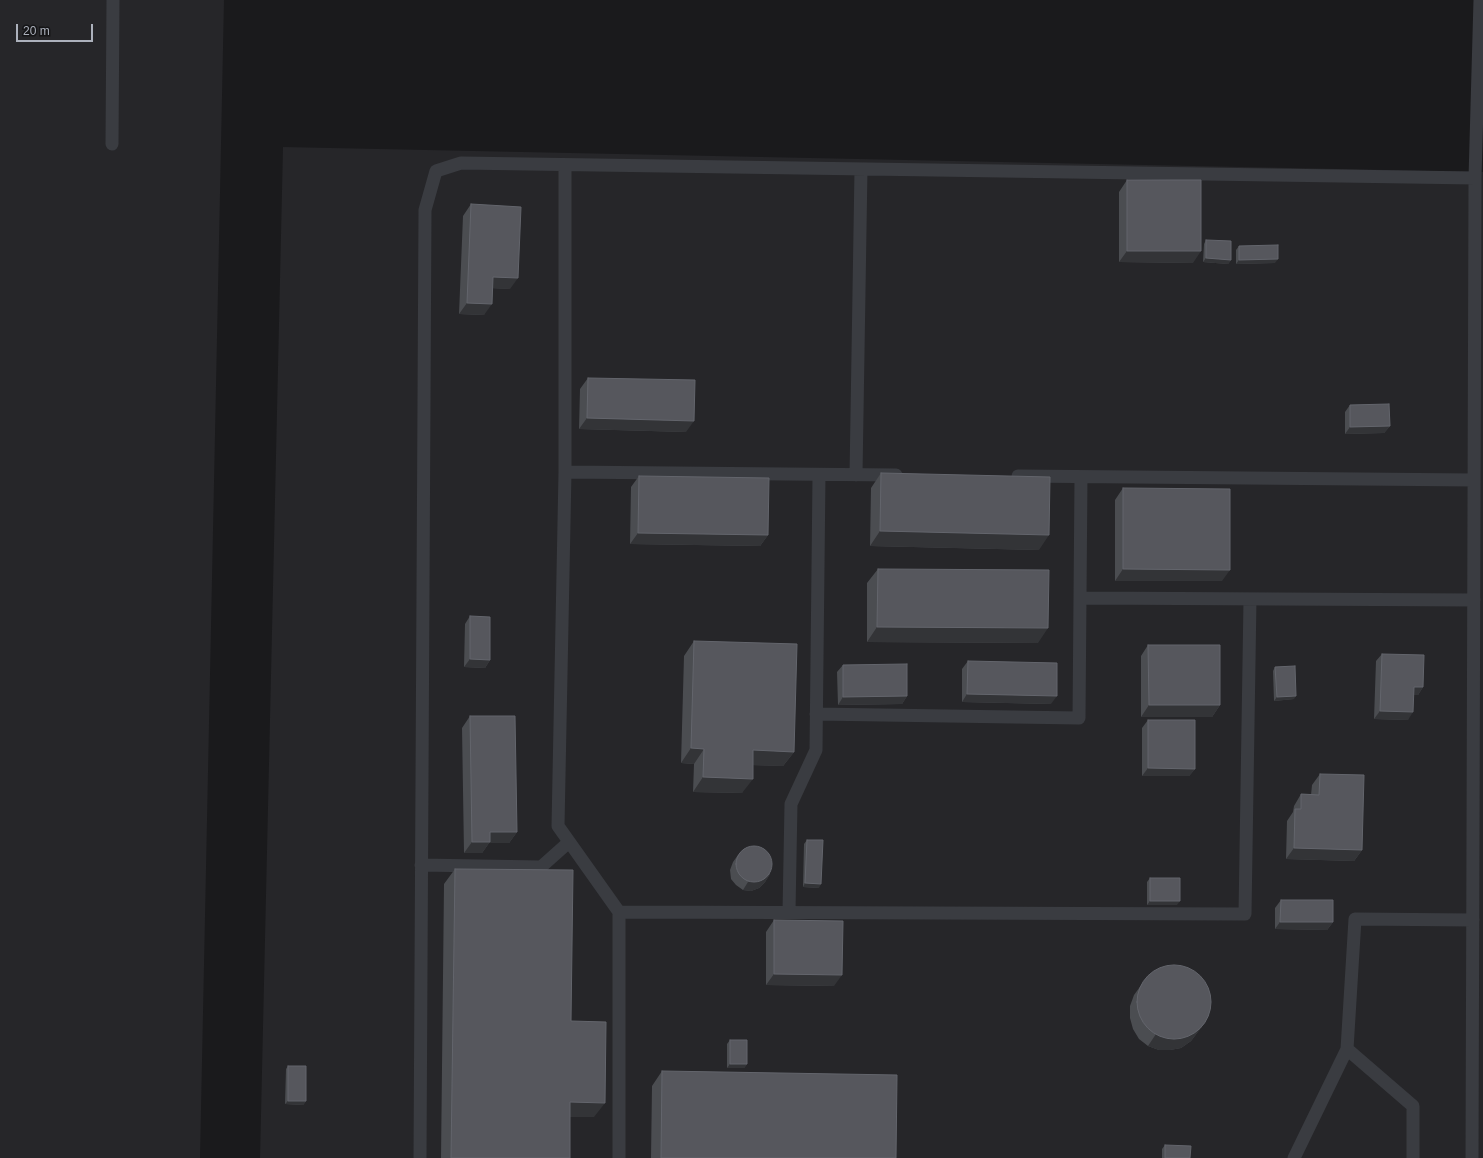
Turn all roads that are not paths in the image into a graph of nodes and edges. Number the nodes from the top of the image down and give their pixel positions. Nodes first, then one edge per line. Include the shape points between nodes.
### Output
1 (113, 0) edge
2 (1480, 0) edge
3 (112, 144) dead end
4 (565, 165) junction
5 (861, 169) junction
6 (1475, 178) junction
7 (565, 472) junction
8 (819, 475) junction
9 (856, 475) junction
10 (910, 476) edge
11 (1003, 476) edge
12 (1081, 477) junction
13 (1474, 480) junction
14 (1080, 598) junction
15 (1250, 599) junction
16 (1474, 600) junction
17 (816, 714) junction
18 (569, 842) junction
19 (421, 865) junction
20 (619, 912) junction
21 (789, 912) junction
22 (1473, 920) junction
23 (1347, 1049) junction
24 (420, 1158) edge
25 (619, 1158) edge
26 (1294, 1158) edge
27 (1413, 1158) edge
28 (1472, 1158) edge

1 - 3 lane
2 - 6 lane
4 - 5 lane
4 - 7 lane
4 - 19 lane via 461,163 436,171 425,210
5 - 6 lane
5 - 9 lane
6 - 13 lane
7 - 8 lane
7 - 18 lane via 558,826
8 - 9 lane
8 - 17 lane
9 - 10 lane
11 - 12 lane
12 - 13 lane
12 - 14 lane
13 - 16 lane
14 - 15 lane
14 - 17 lane via 1078,718
15 - 16 lane
15 - 21 lane via 1245,914
16 - 22 lane
17 - 21 lane via 816,750 792,804
18 - 19 lane via 541,867
18 - 20 lane
19 - 24 lane
20 - 21 lane
20 - 25 lane
22 - 23 lane via 1355,919
22 - 28 lane
23 - 26 lane
23 - 27 lane via 1413,1106

